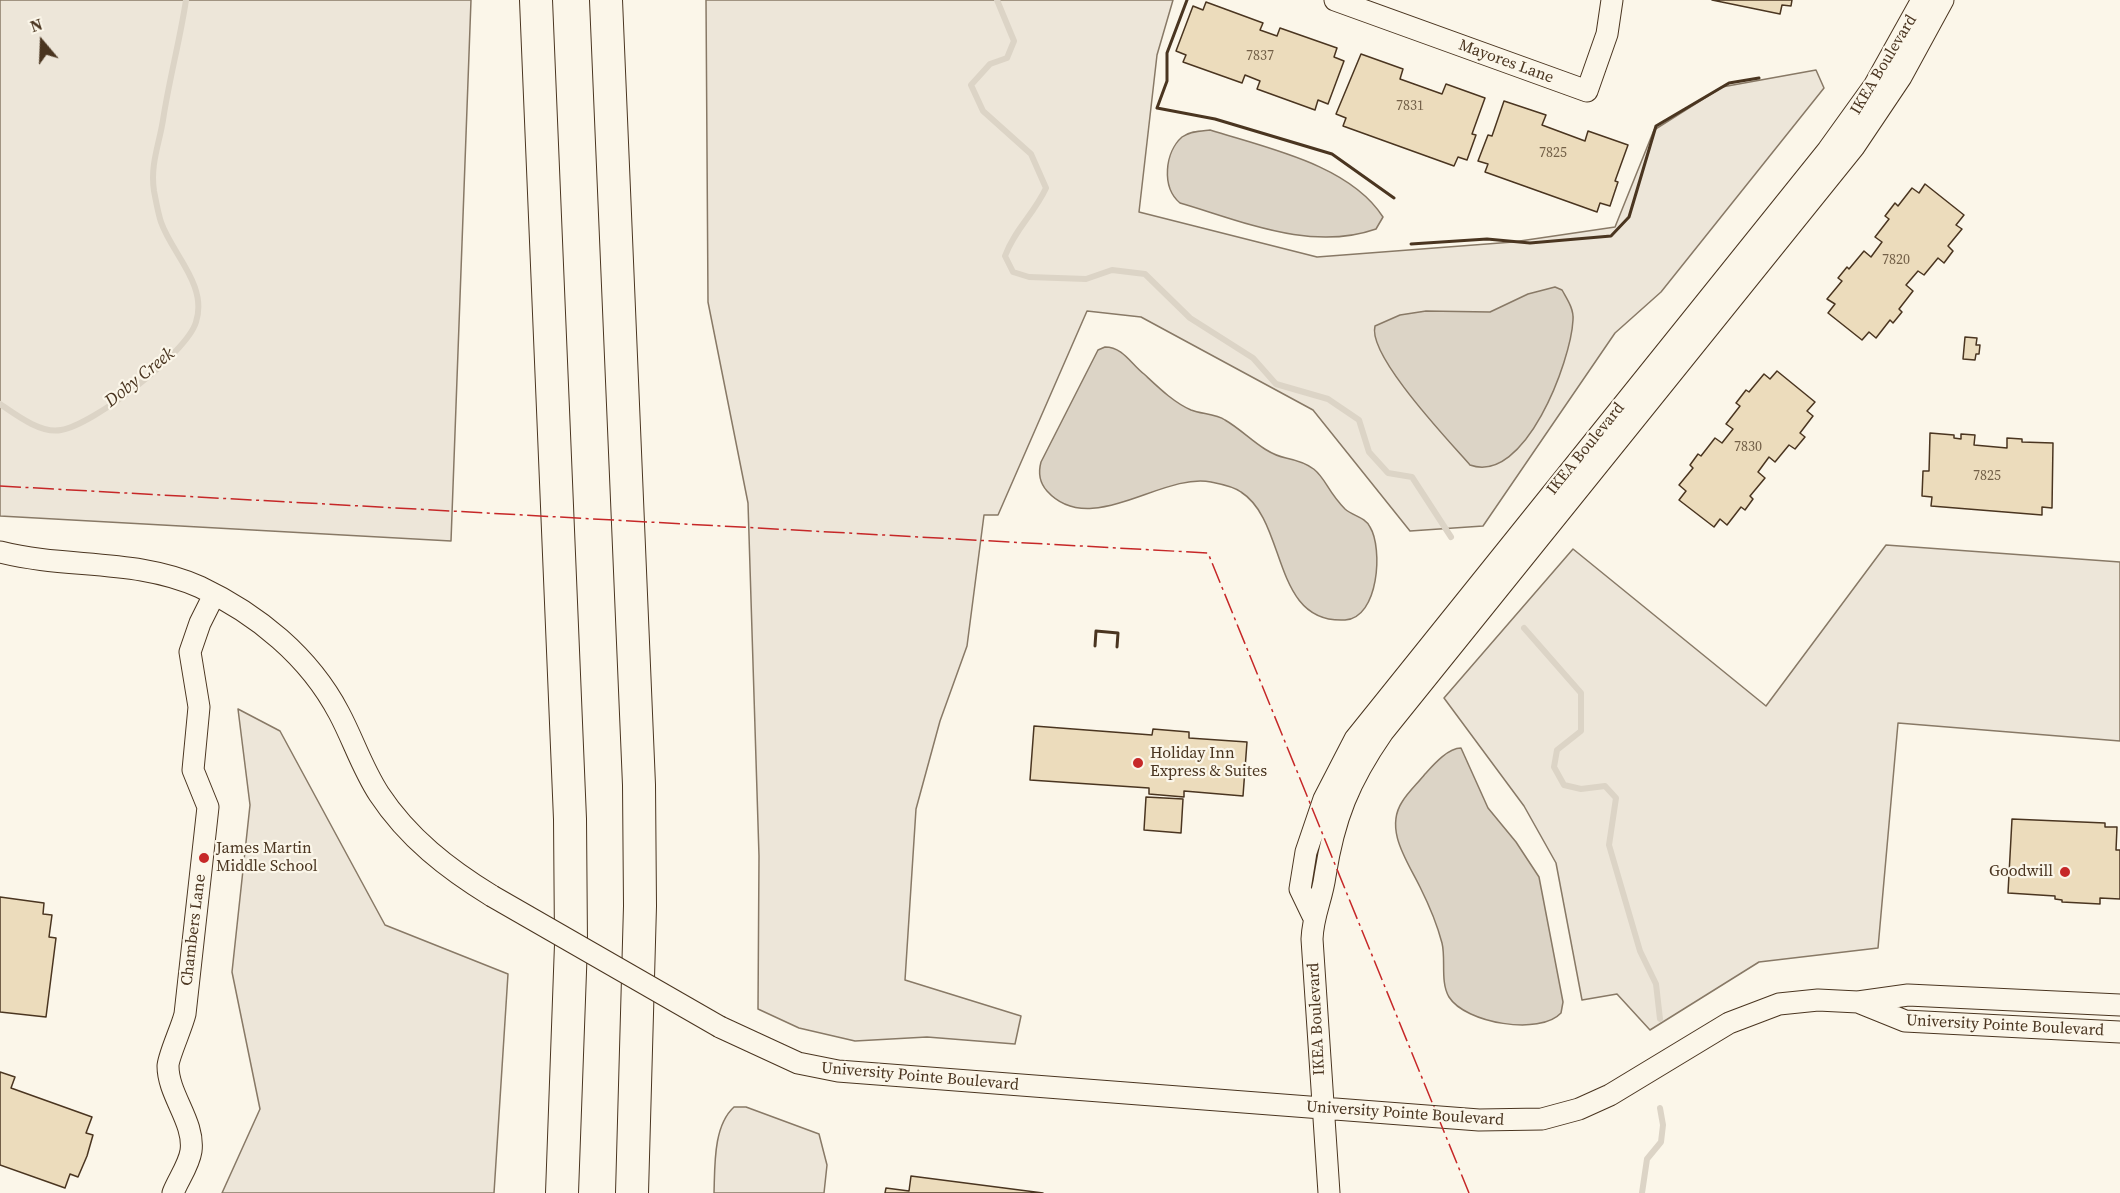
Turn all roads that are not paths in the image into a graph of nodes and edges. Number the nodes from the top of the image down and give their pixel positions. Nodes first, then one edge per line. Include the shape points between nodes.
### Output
1 (536, 0) edge
2 (606, 0) edge
3 (1335, 0) edge
4 (1612, 0) edge
5 (1922, 0) edge
6 (1943, 0) edge
7 (1631, 409) junction
8 (0, 552) edge
9 (214, 595) junction
10 (1858, 1002) junction
11 (2120, 1005) edge
12 (2120, 1032) edge
13 (1322, 1108) junction
14 (173, 1193) edge
15 (562, 1193) edge
16 (632, 1193) edge
17 (1329, 1193) edge

1 - 15 highway via 570,819 571,944
2 - 16 highway via 639,785 640,917
3 - 4 street, Mayores Lane via 1587,91 1607,34
5 - 7 street, IKEA Boulevard via 1888,62 1845,127
6 - 7 street, IKEA Boulevard via 1902,77 1854,147
7 - 13 street, IKEA Boulevard via 1371,750 1347,791 1332,834 1313,916
8 - 9 street, University Pointe Boulevard via 42,561 137,568 180,579
9 - 13 street, University Pointe Boulevard, bridge via 260,623 299,658 332,701 370,779 400,822 437,858 492,896 720,1027 798,1063 838,1071
9 - 14 street, Chambers Lane via 190,652 199,707 193,770 208,807 184,1014 168,1063 191,1144
10 - 11 street, University Pointe Boulevard via 1908,995
10 - 12 street, University Pointe Boulevard via 1905,1021
10 - 13 street, University Pointe Boulevard via 1804,1001 1756,1011 1595,1103 1542,1119 1479,1120
13 - 17 street, IKEA Boulevard

